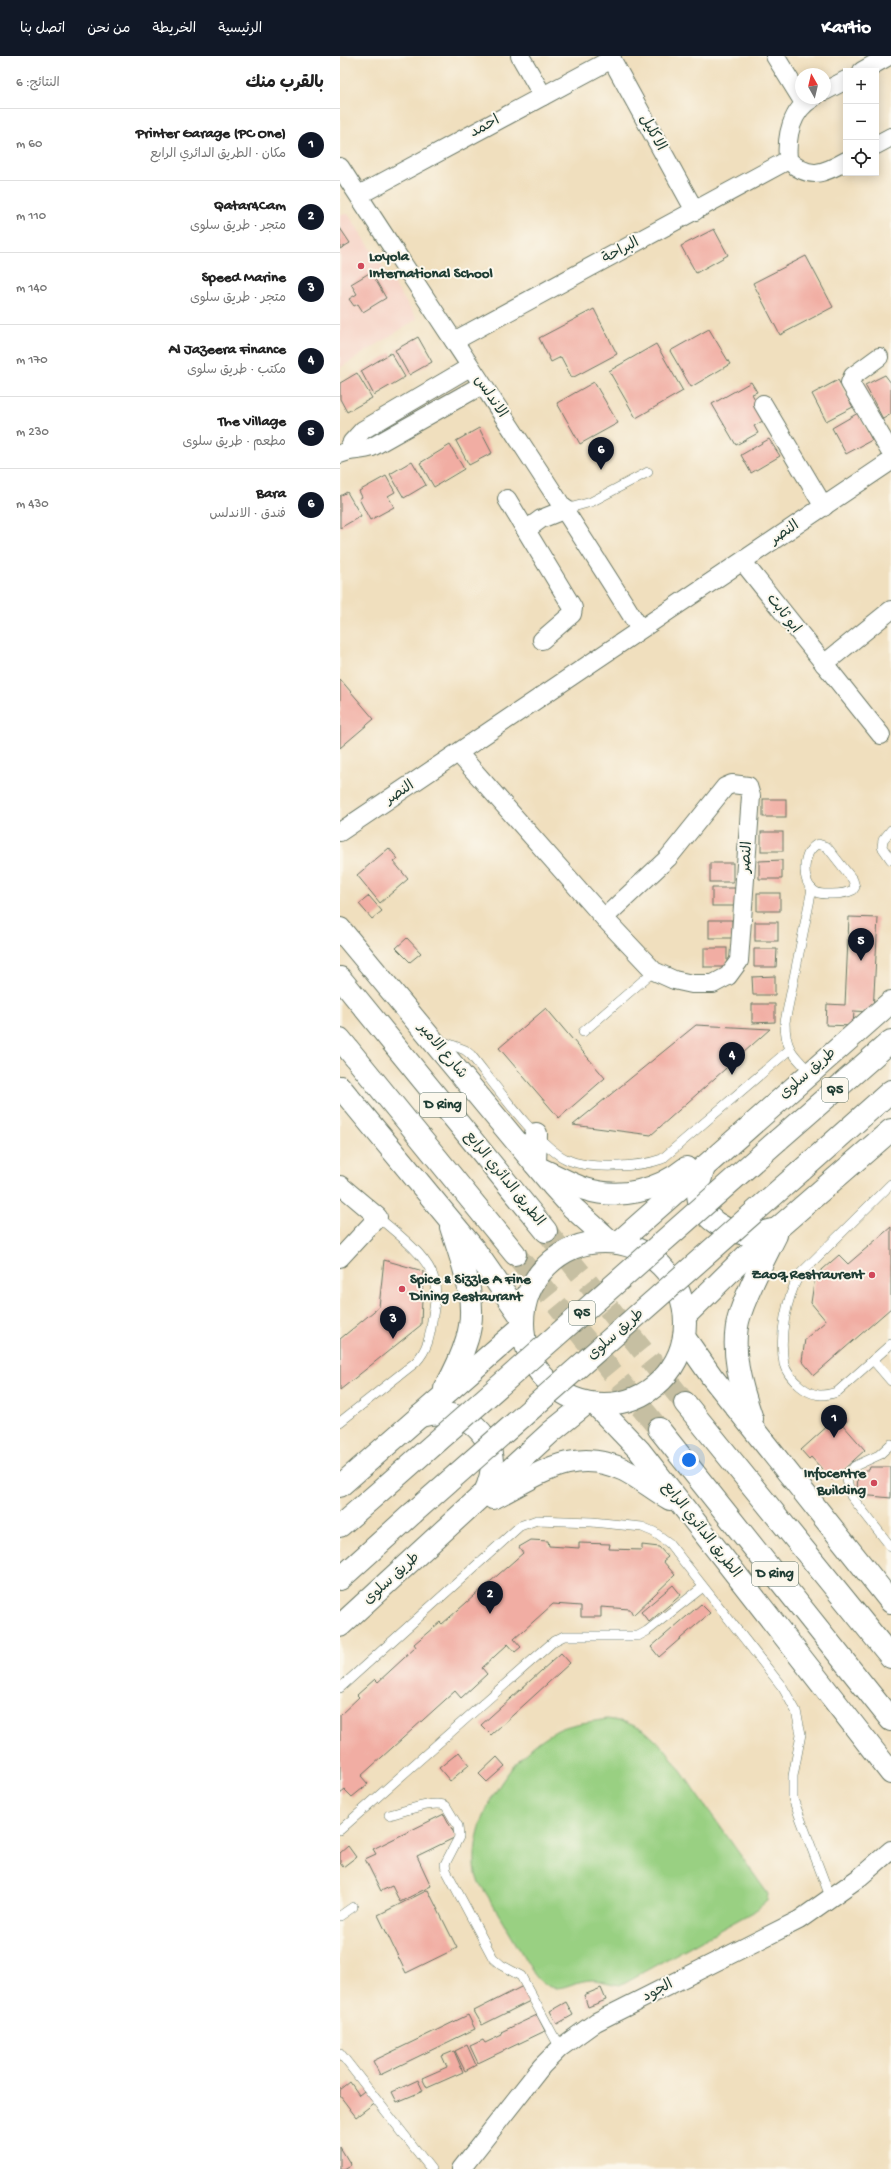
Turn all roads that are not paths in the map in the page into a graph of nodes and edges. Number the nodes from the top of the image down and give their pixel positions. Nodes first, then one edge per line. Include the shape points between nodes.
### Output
1 (520, 56) edge
2 (775, 56) edge
3 (889, 56) edge
4 (611, 57) edge
5 (867, 68) edge
6 (843, 82) edge
7 (795, 83) edge
8 (831, 88) edge
9 (543, 96) junction
10 (805, 104) edge
11 (891, 136) edge
12 (879, 143) edge
13 (788, 160) junction
14 (843, 163) edge
15 (342, 172) edge
16 (359, 195) junction
17 (695, 211) junction
18 (454, 341) junction
19 (879, 357) dead end
20 (470, 367) junction
21 (482, 385) junction
22 (411, 402) junction
23 (763, 404) dead end
24 (422, 420) junction
25 (344, 452) edge
26 (891, 452) edge
27 (891, 461) edge
28 (648, 472) dead end
29 (507, 499) dead end
30 (824, 506) junction
31 (566, 509) junction
32 (526, 530) junction
33 (743, 562) junction
34 (891, 610) edge
35 (640, 629) junction
36 (542, 640) dead end
37 (824, 664) junction
38 (881, 735) dead end
39 (459, 754) junction
40 (891, 830) edge
41 (340, 832) edge
42 (891, 860) edge
43 (812, 889) junction
44 (604, 918) junction
45 (340, 929) edge
46 (654, 971) junction
47 (340, 978) edge
48 (891, 1002) edge
49 (583, 1032) dead end
50 (430, 1036) junction
51 (340, 1039) edge
52 (891, 1041) edge
53 (789, 1050) junction
54 (810, 1072) junction
55 (340, 1087) edge
56 (891, 1091) edge
57 (755, 1121) junction
58 (891, 1130) edge
59 (536, 1134) junction
60 (536, 1166) junction
61 (704, 1167) junction
62 (891, 1184) edge
63 (340, 1185) edge
64 (447, 1216) junction
65 (378, 1217) junction
66 (779, 1228) junction
67 (546, 1231) tunnel mouth
68 (615, 1242) junction
69 (516, 1254) tunnel mouth
70 (340, 1258) edge
71 (522, 1322) junction
72 (685, 1327) junction
73 (891, 1344) edge
74 (874, 1360) junction
75 (891, 1380) edge
76 (442, 1396) junction
77 (685, 1402) tunnel mouth
78 (591, 1404) junction
79 (420, 1416) junction
80 (340, 1422) edge
81 (659, 1429) tunnel mouth
82 (758, 1435) junction
83 (891, 1444) edge
84 (340, 1486) edge
85 (476, 1503) junction
86 (683, 1507) junction
87 (340, 1526) edge
88 (891, 1547) edge
89 (340, 1579) edge
90 (703, 1587) junction
91 (891, 1602) edge
92 (340, 1626) edge
93 (891, 1657) edge
94 (340, 1688) edge
95 (891, 1720) edge
96 (890, 1774) edge
97 (389, 1815) dead end
98 (340, 1830) edge
99 (891, 1851) edge
100 (831, 1899) junction
101 (354, 1907) dead end
102 (340, 1916) edge
103 (560, 2048) junction
104 (340, 2053) edge
105 (431, 2169) edge
106 (461, 2169) edge

1 - 9 street
2 - 7 street
3 - 5 street
4 - 9 street, احمد
4 - 17 street, الاكليل
6 - 8 street
9 - 16 street, احمد
10 - 13 street via 791,125 787,142
11 - 12 street
13 - 14 street via 809,173 822,173
13 - 17 street, البراحة
15 - 16 street, الاندلس
16 - 18 street, الاندلس
17 - 18 street, البراحة
18 - 20 street, الاندلس
19 - 26 street via 853,376 850,383
20 - 21 street, الاندلس
20 - 22 street
21 - 24 street
21 - 31 street, الاندلس
22 - 24 street
22 - 25 street via 363,430
23 - 30 street
24 - 25 street via 372,447
27 - 30 street, النصر
28 - 31 lane via 592,502
29 - 32 street
30 - 33 street, النصر
31 - 32 street via 541,519
31 - 35 street, الاندلس
32 - 36 street via 572,608 572,614
33 - 35 street, النصر
33 - 37 street, ابو ثابت
34 - 37 street
35 - 39 street, النصر
37 - 38 street, ابو ثابت
39 - 41 street, النصر
39 - 44 street, النصر
40 - 42 lane via 883,840 882,847
43 - 43 lane via 823,894 838,894 850,892 855,887 853,880 823,844 813,846 805,862 808,882
43 - 53 lane via 785,1022 785,1037
44 - 46 street, النصر
44 - 46 street, النصر via 668,858 725,786 748,786 751,796 739,961 728,976 712,984 680,981
45 - 50 main road, شارع الامير
46 - 49 lane
47 - 67 main road, الطريق الدائري الرابع / D Ring
48 - 54 main road, طريق سلوى
50 - 59 lane via 465,1050 471,1055
50 - 60 main road, شارع الامير
51 - 69 main road, D Ring
52 - 87 main road, طريق سلوى / Q5, bridge
53 - 54 lane
53 - 59 lane via 672,1152 650,1163 615,1167 567,1160 554,1152
54 - 57 main road, طريق سلوى
55 - 64 main road
56 - 89 main road, طريق سلوى / Q5, bridge
57 - 60 main road via 738,1125 674,1178 647,1189 623,1193 595,1192
57 - 61 main road, طريق سلوى
58 - 66 main road
59 - 60 main road
60 - 68 main road, شارع الامير via 572,1207
61 - 66 main road via 698,1194 704,1213 713,1222 725,1228 751,1234
61 - 68 main road, طريق سلوى
62 - 74 lane via 800,1275 789,1300 783,1338 784,1364 788,1372 806,1391 818,1396 837,1392
63 - 65 street
64 - 71 main road via 498,1280
64 - 76 main road via 467,1278 471,1314 468,1338
65 - 70 street
65 - 80 lane via 424,1259 431,1270 435,1282 431,1329 424,1353
66 - 72 main road via 741,1261
66 - 82 main road via 746,1299 738,1327 740,1380
68 - 71 main road via 590,1243 569,1249 545,1266 529,1290
68 - 72 main road via 639,1249 657,1261 671,1277 681,1296
71 - 76 main road
71 - 78 main road via 526,1346 546,1381 572,1398
72 - 78 main road via 674,1366 653,1388 626,1402
72 - 82 main road via 712,1377
73 - 74 lane
74 - 75 lane
76 - 79 main road
77 - 93 main road, D Ring
78 - 85 main road, طريق سلوى via 551,1432
78 - 86 main road, الطريق الدائري الرابع / D Ring via 639,1450
79 - 84 main road
79 - 85 main road via 447,1413 460,1416 481,1432 488,1444 492,1464 490,1483
81 - 95 main road, الطريق الدائري الرابع / D Ring
82 - 91 main road
83 - 88 lane via 878,1455 855,1466 847,1480 851,1496
85 - 86 main road via 543,1470 563,1464 585,1462 607,1464 624,1470
85 - 92 main road, طريق سلوى
86 - 96 main road, الطريق الدائري الرابع / D Ring
90 - 94 lane via 669,1543 642,1527 592,1522 529,1522 520,1526
90 - 98 lane via 638,1636 564,1636 554,1641
90 - 100 lane via 783,1688 796,1711 801,1734 792,1776 793,1799
97 - 103 lane via 432,1804 446,1806 460,1832 446,1864 446,1870 493,1958 521,1976
99 - 100 street, الجود
100 - 103 street, الجود via 799,1920 596,2022
101 - 102 lane
103 - 106 street, الجود via 542,2066
104 - 105 lane

